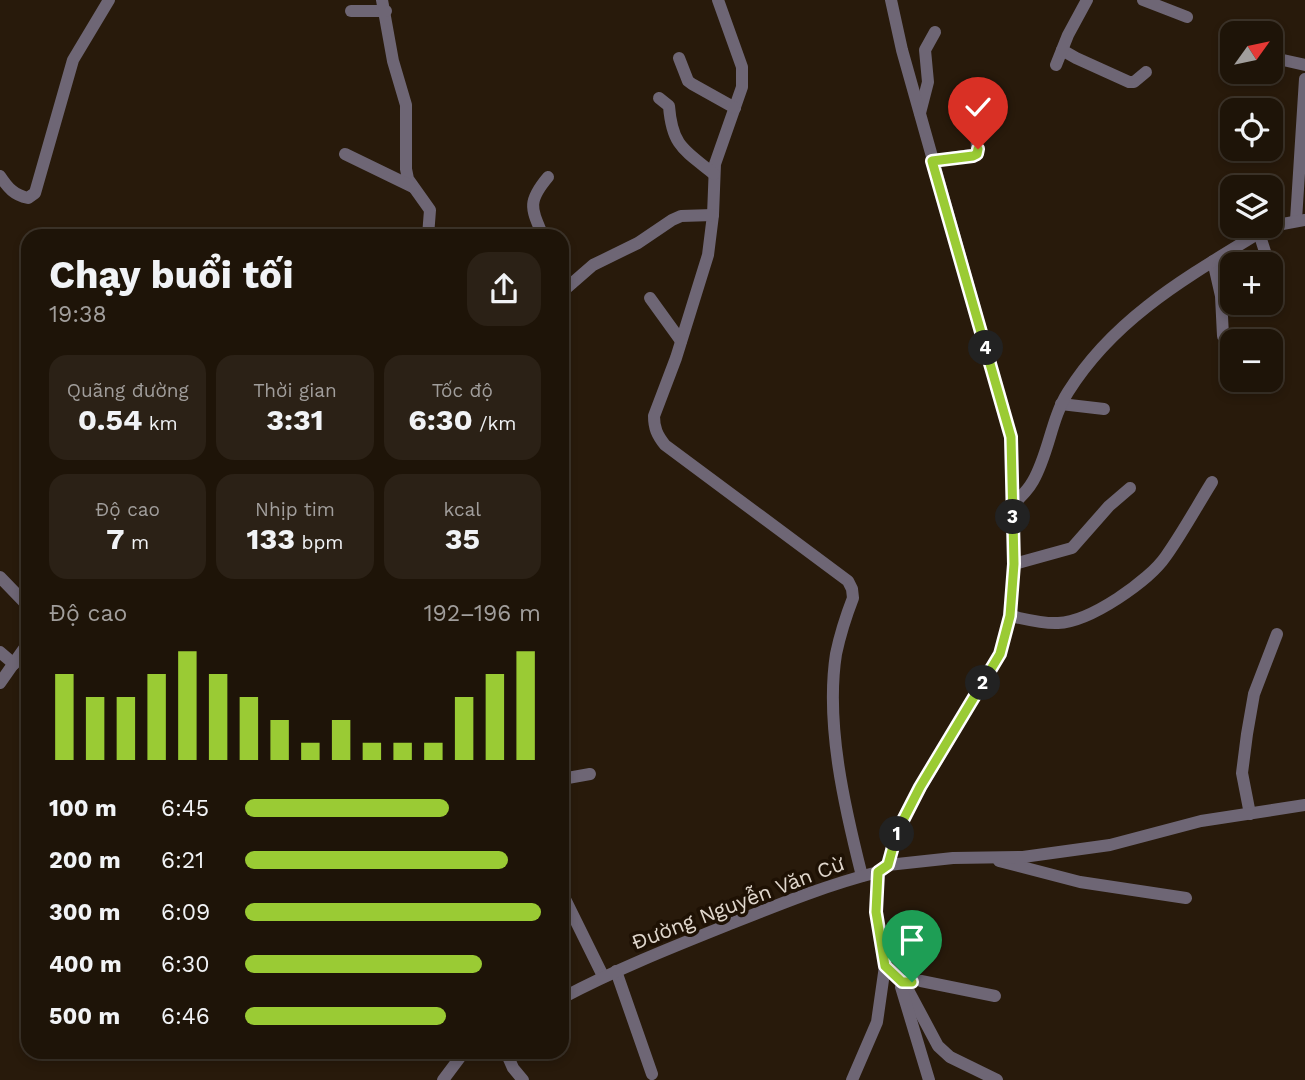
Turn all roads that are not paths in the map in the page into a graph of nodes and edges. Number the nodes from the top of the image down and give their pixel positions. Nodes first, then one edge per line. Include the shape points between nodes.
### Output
1 (109, 0) edge
2 (718, 0) edge
3 (891, 0) edge
4 (1087, 0) edge
5 (1143, 0) edge
6 (384, 6) edge
7 (351, 11) dead end
8 (1186, 17) dead end
9 (935, 32) dead end
10 (1062, 50) junction
11 (679, 58) dead end
12 (1283, 60) dead end
13 (1056, 65) dead end
14 (1305, 65) edge
15 (1146, 72) dead end
16 (1305, 79) edge
17 (979, 89) dead end
18 (659, 98) dead end
19 (735, 108) junction
20 (920, 113) junction
21 (345, 154) dead end
22 (932, 161) junction
23 (714, 174) junction
24 (0, 176) edge
25 (548, 177) dead end
26 (413, 187) junction
27 (713, 215) junction
28 (1300, 220) edge
29 (1283, 225) edge
30 (429, 229) edge
31 (540, 229) edge
32 (1251, 238) edge
33 (1213, 261) junction
34 (569, 282) edge
35 (650, 298) dead end
36 (1223, 329) edge
37 (681, 341) junction
38 (1061, 404) junction
39 (1104, 409) dead end
40 (1212, 482) dead end
41 (1130, 488) dead end
42 (1012, 505) junction
43 (1014, 564) junction
44 (0, 577) edge
45 (21, 599) edge
46 (1010, 616) junction
47 (1277, 634) dead end
48 (0, 652) edge
49 (21, 654) edge
50 (14, 664) junction
51 (0, 683) edge
52 (590, 774) dead end
53 (569, 778) edge
54 (1305, 805) edge
55 (1250, 814) junction
56 (982, 857) junction
57 (883, 869) junction
58 (862, 876) junction
59 (1186, 898) dead end
60 (569, 905) edge
61 (885, 966) junction
62 (610, 974) junction
63 (909, 981) junction
64 (569, 994) edge
65 (995, 996) dead end
66 (459, 1059) edge
67 (509, 1059) edge
68 (652, 1074) dead end
69 (443, 1080) edge
70 (523, 1080) edge
71 (852, 1080) edge
72 (929, 1080) edge
73 (997, 1080) edge

1 - 24 street via 73,60 35,193 27,198 17,196
2 - 19 street via 744,78
3 - 20 street
4 - 10 street
5 - 8 street
6 - 7 street
6 - 26 street via 406,105 406,169
9 - 20 street via 925,50 928,82
10 - 13 street
10 - 15 street via 1129,82
11 - 19 street via 692,85
12 - 14 street
16 - 28 street
17 - 22 street via 977,154
18 - 23 street via 669,106 677,143
19 - 23 street
20 - 22 street
21 - 26 street
22 - 42 street via 1009,426
23 - 27 street
25 - 31 street via 532,206
26 - 30 street via 430,211
27 - 34 street via 671,220
27 - 37 street via 708,255
28 - 29 street
32 - 33 street
33 - 36 street
33 - 38 street via 1132,316 1094,355
35 - 37 street
37 - 58 street via 654,416 657,435 852,589 836,655 834,715
38 - 39 street
38 - 42 street via 1035,479
40 - 46 street via 1165,558 1105,608 1058,623
41 - 43 street via 1072,548
42 - 43 street
43 - 46 street
44 - 45 street
46 - 57 street via 1000,654 908,810
47 - 55 street via 1255,694 1247,734 1242,773
48 - 50 street
49 - 50 street
50 - 51 street
52 - 53 street
54 - 55 street, Đường Nguyễn Văn Cừ
55 - 56 street, Đường Nguyễn Văn Cừ via 1201,821 1110,845 1023,857
56 - 57 street, Đường Nguyễn Văn Cừ
56 - 59 street via 1080,882
57 - 58 street, Đường Nguyễn Văn Cừ
57 - 61 street via 876,912
58 - 62 street, Đường Nguyễn Văn Cừ via 743,918
60 - 62 street
61 - 63 street
61 - 71 street via 877,1022
62 - 64 street, Đường Nguyễn Văn Cừ
62 - 68 street
63 - 65 street
63 - 72 street via 906,1010
63 - 73 street via 938,1046 950,1057
66 - 69 street
67 - 70 street

